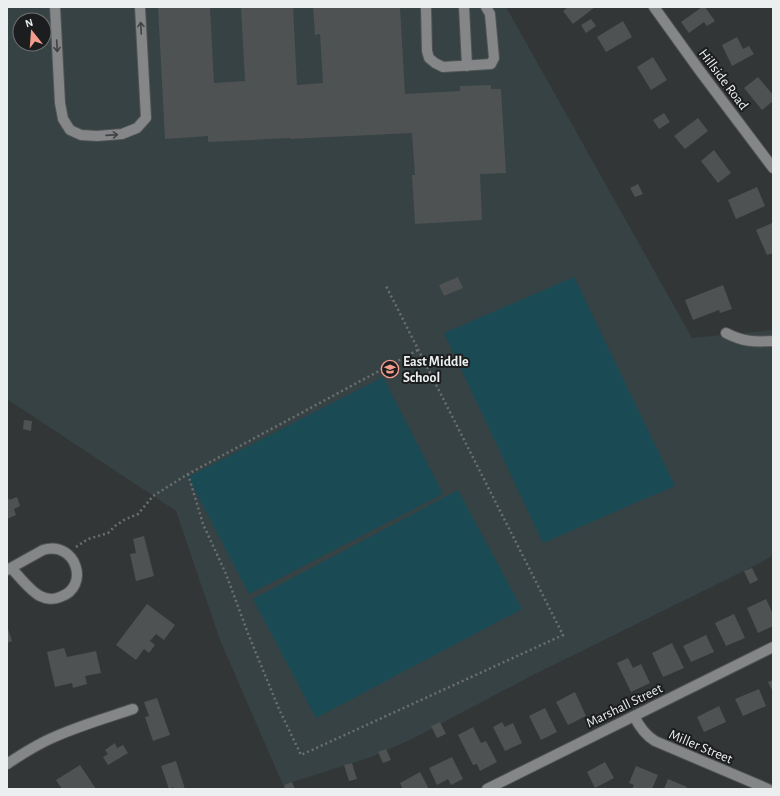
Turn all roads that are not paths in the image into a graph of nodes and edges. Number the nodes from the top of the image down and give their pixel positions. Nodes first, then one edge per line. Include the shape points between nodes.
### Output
1 (55, 7) edge
2 (140, 7) edge
3 (426, 7) edge
4 (464, 7) edge
5 (486, 7) edge
6 (654, 7) edge
7 (467, 66) junction
8 (773, 168) edge
9 (726, 333) dead end
10 (773, 341) edge
11 (9, 569) edge
12 (773, 647) edge
13 (133, 709) dead end
14 (634, 716) junction
15 (7, 764) edge
16 (487, 789) edge
17 (768, 789) edge

1 -> 2 street via 63,119 70,130 80,135 97,136 122,134 137,128 146,118
3 - 7 street via 429,58 443,67
4 - 7 street
5 - 7 street via 490,14 494,58 491,64
6 - 8 street, Hillside Road
9 - 10 street via 738,339
11 - 11 street via 43,550 59,549 72,558 76,565 77,577 70,591 59,598 50,599 38,595
12 - 14 street, Marshall Street
13 - 15 street via 40,743
14 - 16 street, Marshall Street
14 - 17 street, Miller Street via 645,734 655,741

